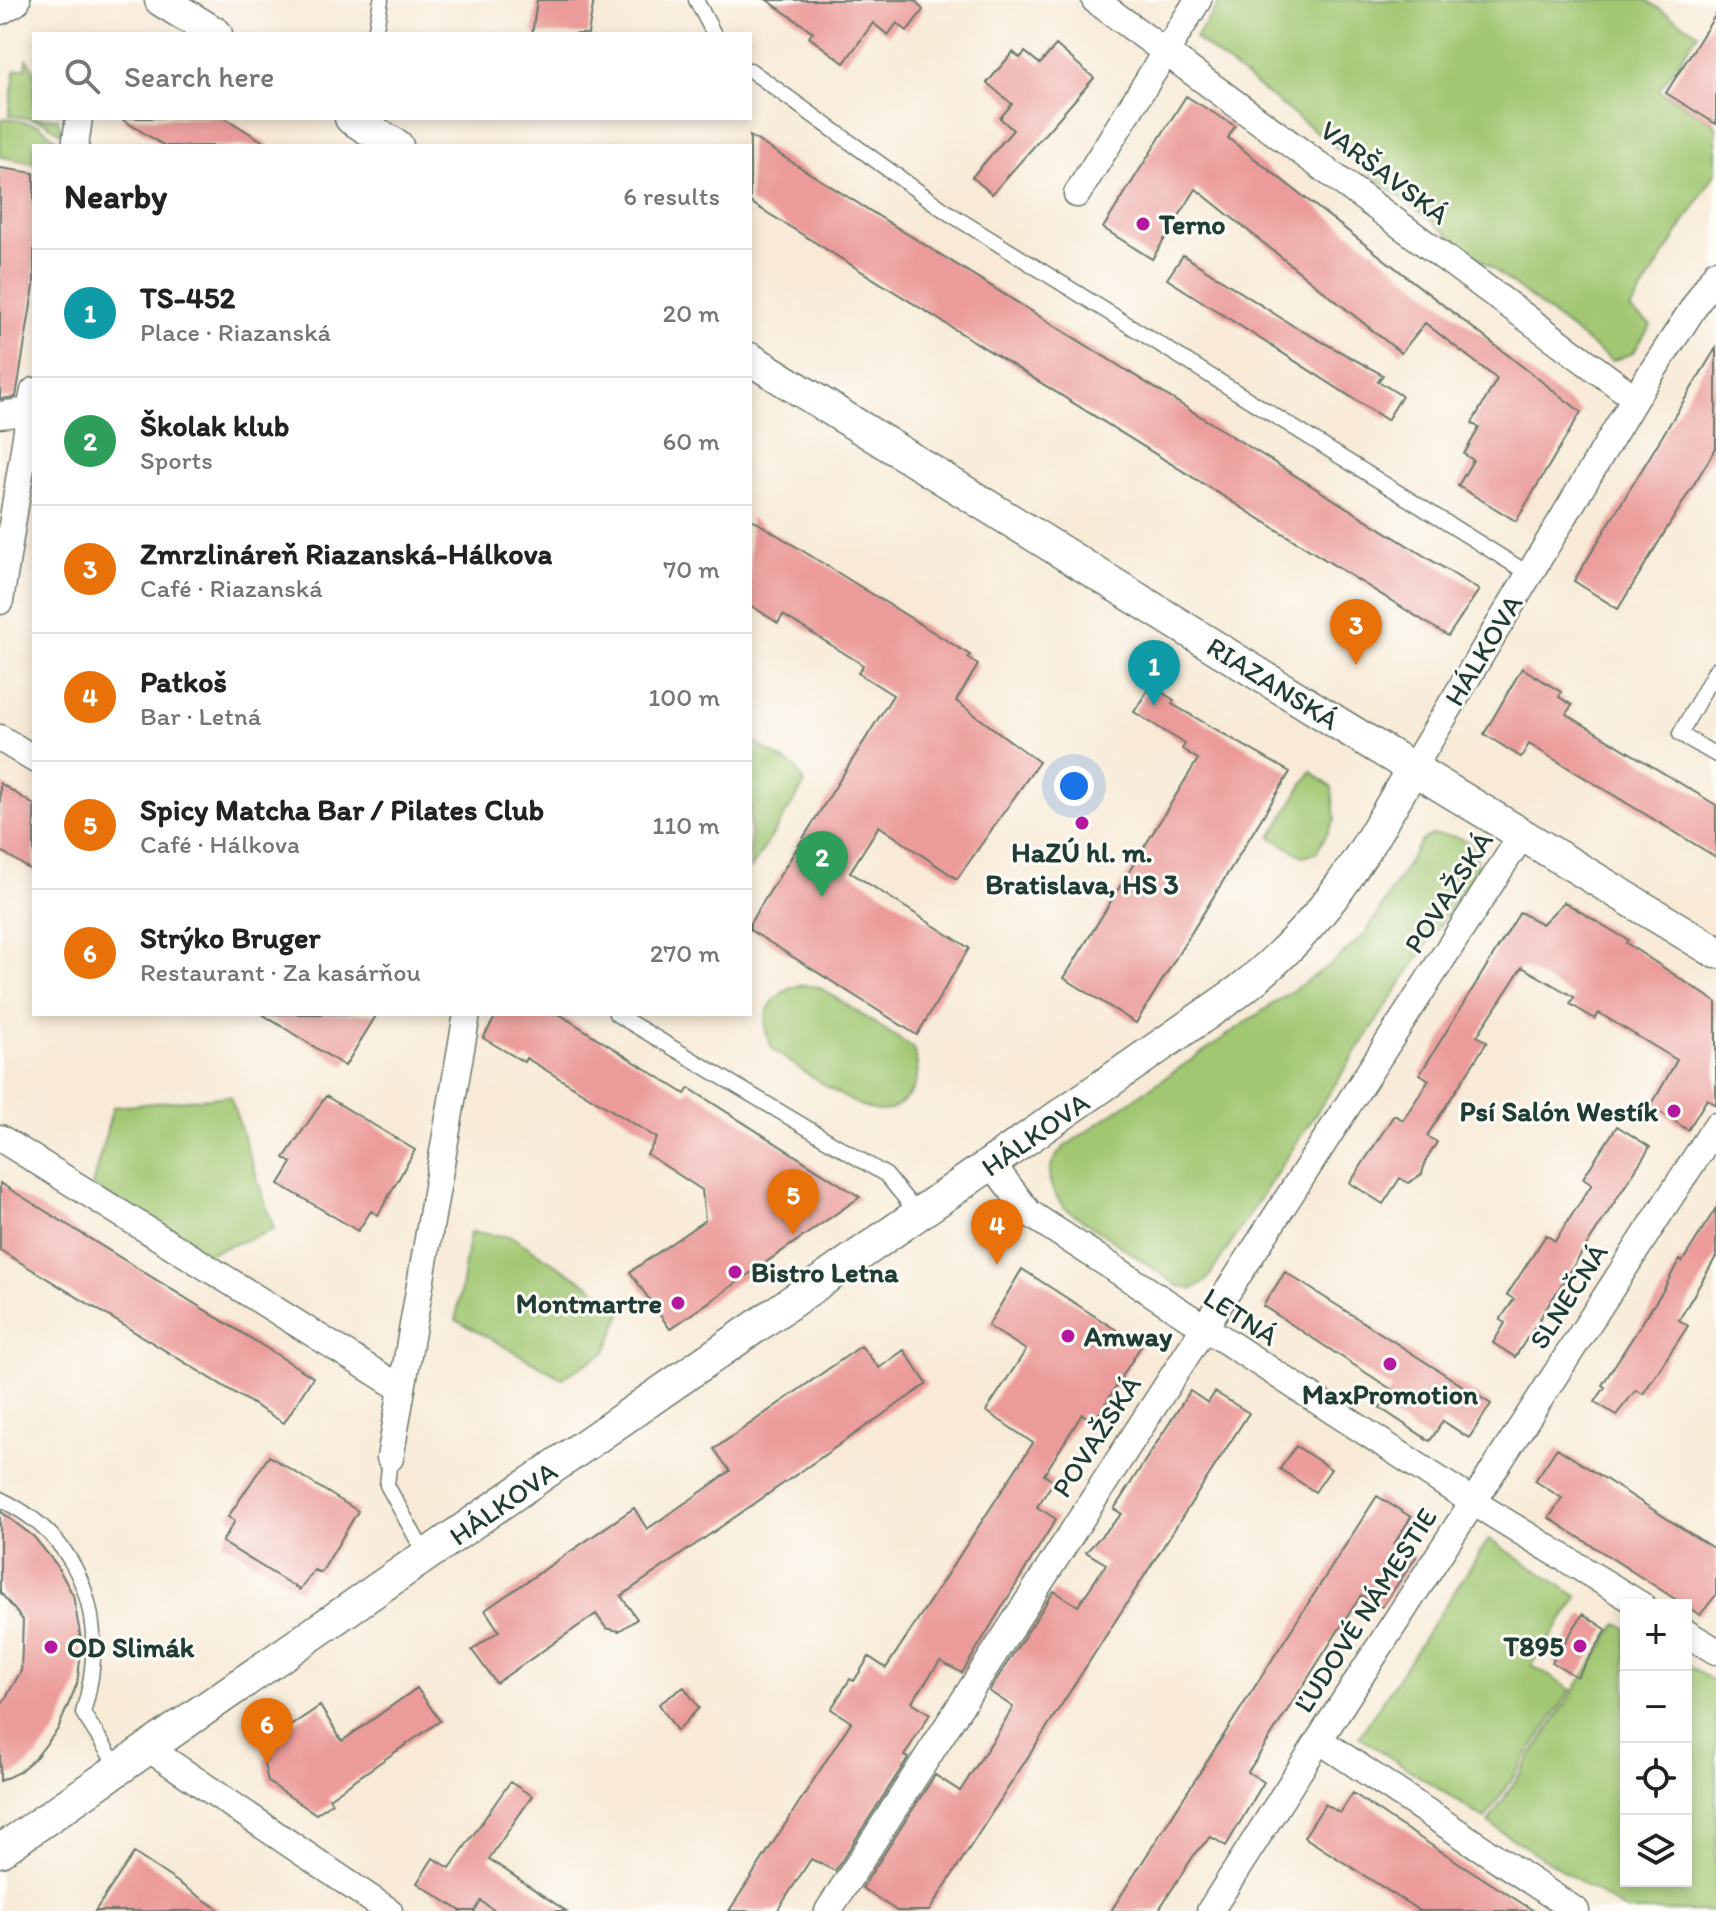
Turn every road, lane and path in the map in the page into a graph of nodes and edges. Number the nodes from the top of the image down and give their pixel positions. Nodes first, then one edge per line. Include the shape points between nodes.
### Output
1 (14, 0) edge
2 (161, 0) edge
3 (381, 0) edge
4 (696, 0) edge
5 (1095, 0) edge
6 (1198, 0) edge
7 (0, 8) edge
8 (213, 32) edge
9 (375, 32) edge
10 (713, 32) edge
11 (1165, 50) junction
12 (752, 71) edge
13 (79, 120) edge
14 (354, 120) edge
15 (75, 144) edge
16 (394, 144) edge
17 (1077, 194) dead end
18 (1716, 273) edge
19 (752, 360) edge
20 (1635, 398) junction
21 (32, 401) edge
22 (0, 415) edge
23 (1529, 574) junction
24 (0, 601) edge
25 (1716, 669) edge
26 (0, 738) edge
27 (1716, 755) edge
28 (32, 758) edge
29 (1413, 768) junction
30 (1522, 835) junction
31 (1716, 952) edge
32 (619, 1016) edge
33 (460, 1018) edge
34 (1716, 1126) edge
35 (0, 1138) edge
36 (992, 1164) junction
37 (919, 1215) junction
38 (1202, 1329) junction
39 (401, 1396) junction
40 (390, 1458) joint
41 (0, 1499) edge
42 (1473, 1502) junction
43 (426, 1556) junction
44 (1631, 1599) edge
45 (1692, 1637) edge
46 (1716, 1651) edge
47 (1319, 1740) junction
48 (148, 1748) junction
49 (118, 1768) junction
50 (0, 1851) edge
51 (389, 1911) edge
52 (828, 1911) edge
53 (1210, 1911) edge
54 (1576, 1911) edge

1 - 7 street
2 - 8 street
3 - 9 lane
4 - 10 lane
5 - 11 street, VARŠAVSKÁ
6 - 11 street
11 - 17 street
11 - 20 street, VARŠAVSKÁ
12 - 23 lane via 947,212
13 - 15 street
14 - 16 street
18 - 20 street, HÁLKOVA
19 - 29 street, RIAZANSKÁ
20 - 23 street, HÁLKOVA
21 - 22 street
21 - 24 street
23 - 29 street, HÁLKOVA
25 - 27 lane via 1680,734
26 - 28 street
29 - 30 street, RIAZANSKÁ
29 - 36 street, HÁLKOVA via 1361,860 1287,952
30 - 31 street, RIAZANSKÁ
30 - 38 street, POVAŽSKÁ
32 - 37 lane via 886,1175
33 - 39 street
34 - 42 street, SLNEČNÁ
35 - 39 street
36 - 37 street, HÁLKOVA
36 - 38 street, LETNÁ via 1029,1213
37 - 43 street, HÁLKOVA
38 - 42 street, LETNÁ
38 - 52 street, POVAŽSKÁ
39 - 40 street
40 - 43 lane via 387,1485
41 - 49 lane via 55,1539 84,1587 95,1653 83,1713
42 - 44 street, ĽUDOVÉ NÁMESTIE
42 - 47 street, ĽUDOVÉ NÁMESTIE
43 - 48 street, HÁLKOVA
45 - 46 street
47 - 53 street
47 - 54 street, ĽUDOVÉ NÁMESTIE
48 - 49 street, HÁLKOVA
48 - 51 street
49 - 50 street, HÁLKOVA

